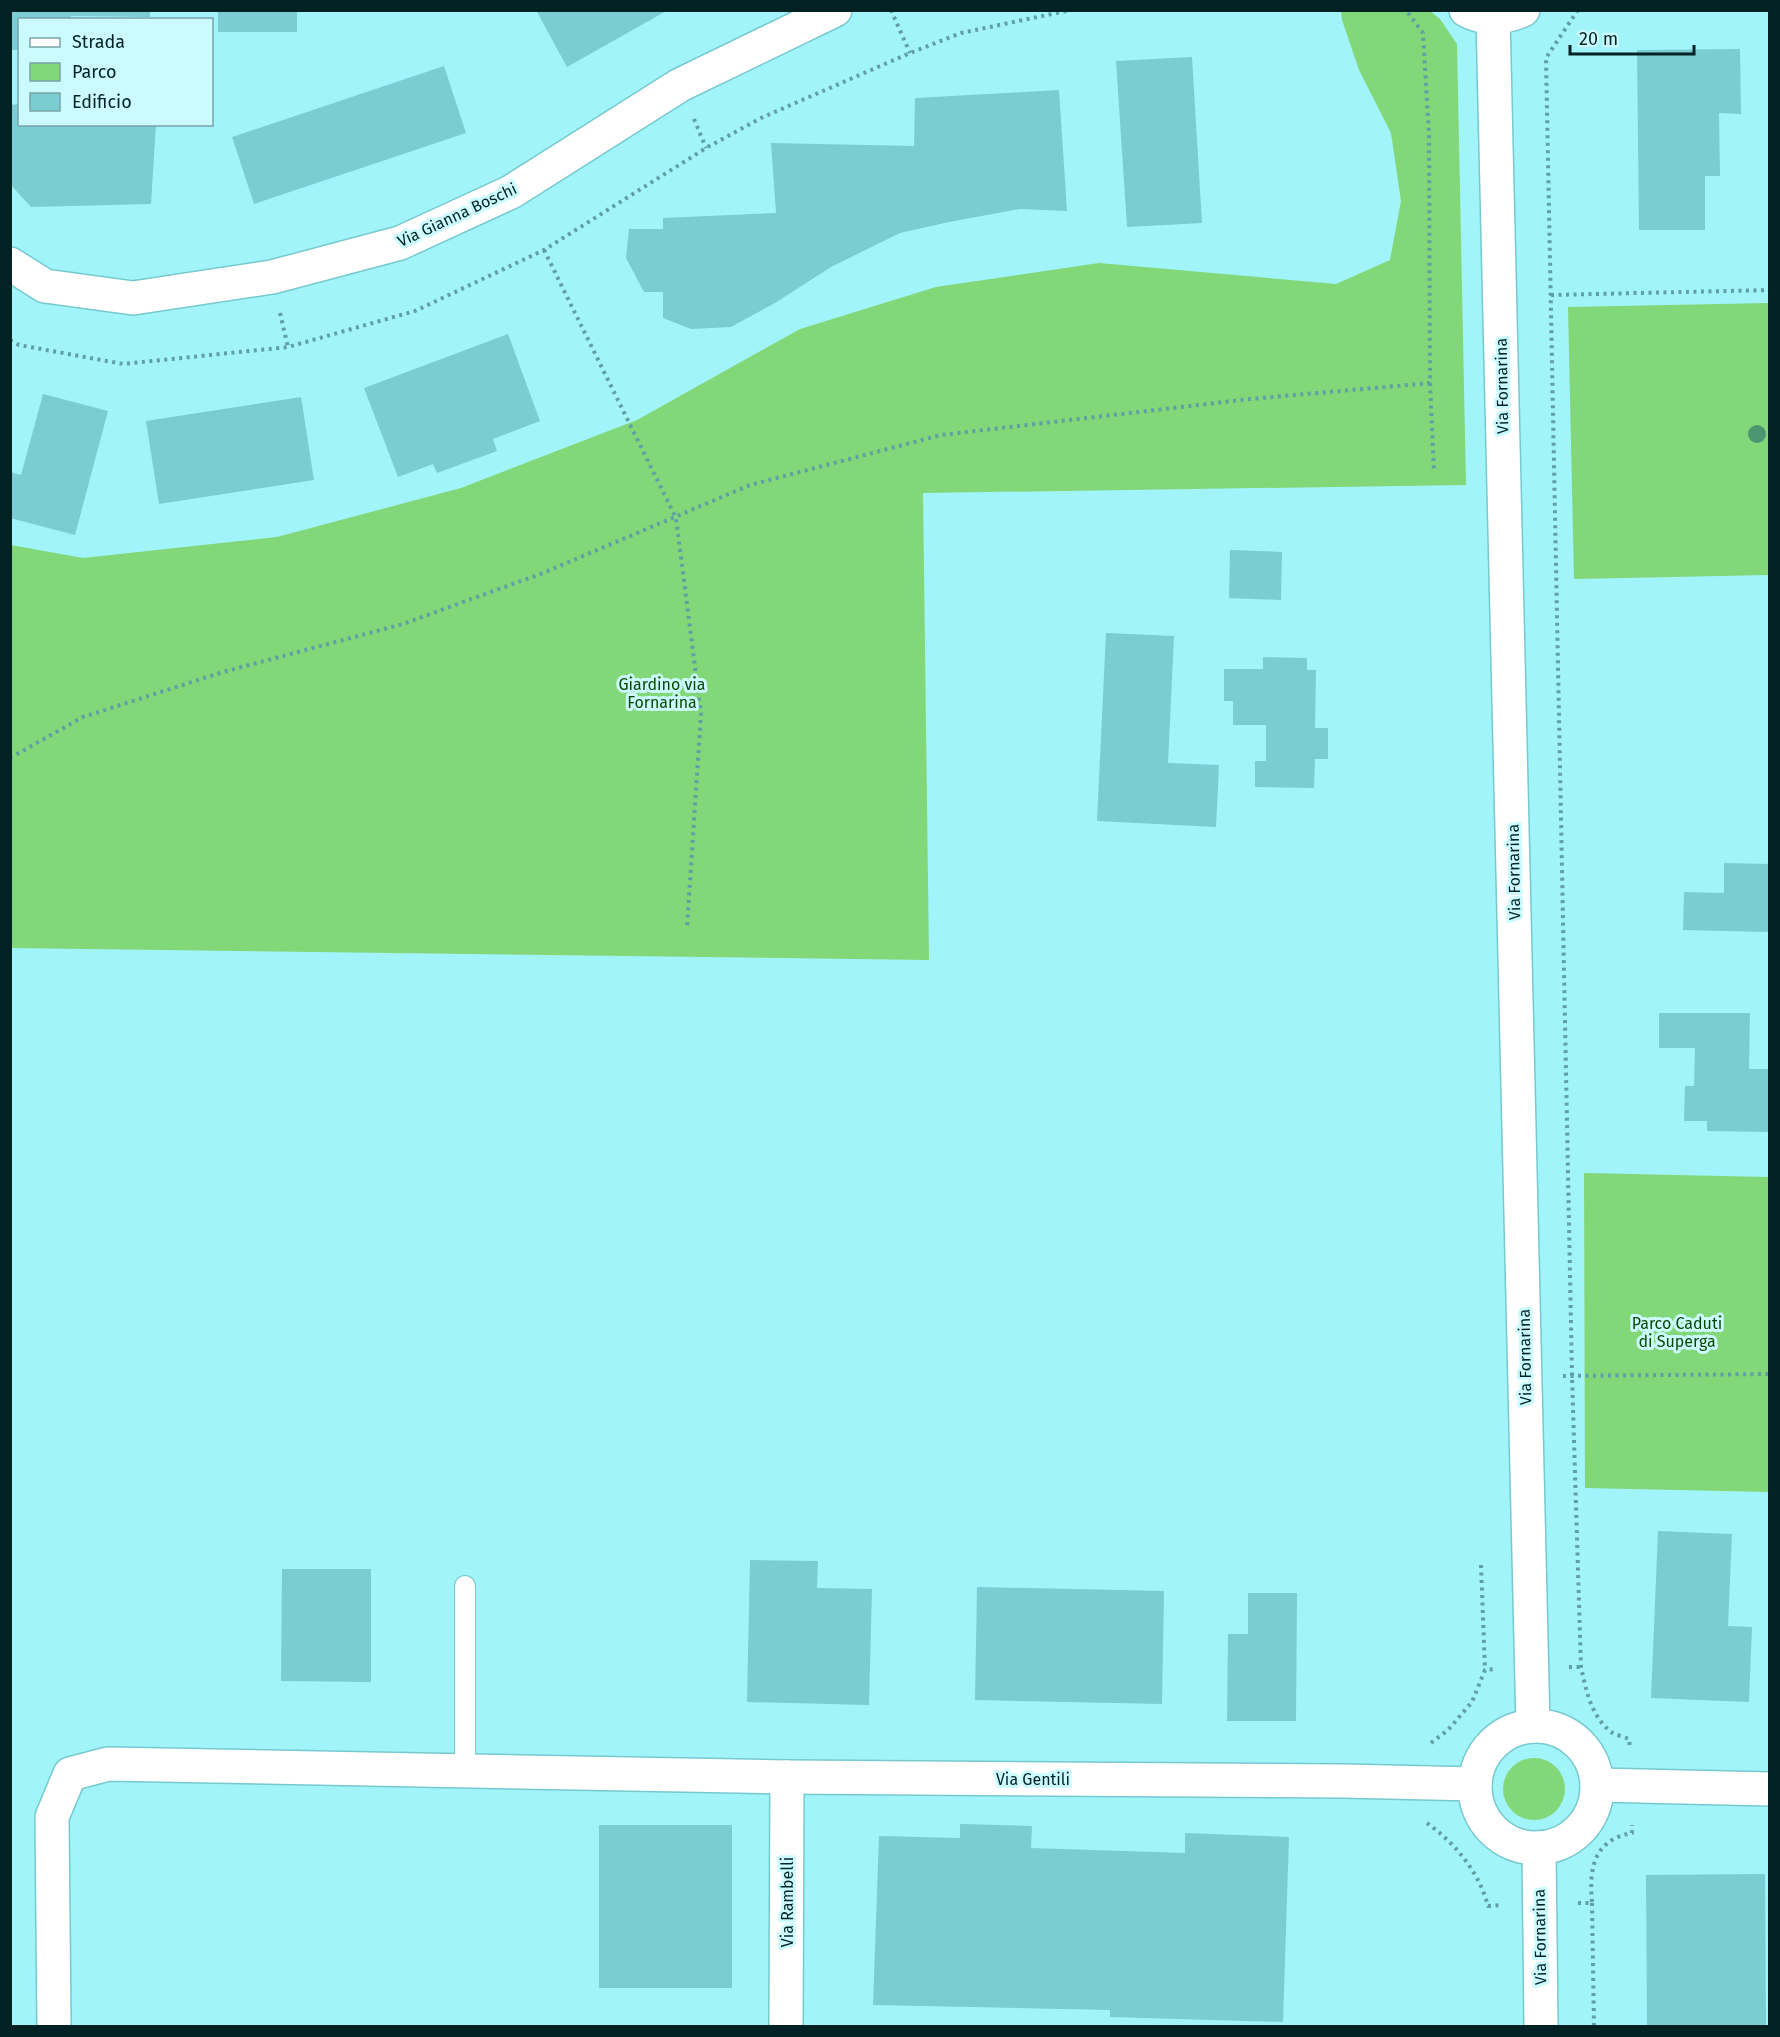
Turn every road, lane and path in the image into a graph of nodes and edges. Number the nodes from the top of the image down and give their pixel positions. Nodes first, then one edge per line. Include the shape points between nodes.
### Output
1 (835, 10) edge
2 (891, 10) edge
3 (1071, 10) edge
4 (1406, 10) edge
5 (1578, 10) edge
6 (1494, 13) edge
7 (543, 250) dead end
8 (10, 264) edge
9 (1770, 290) edge
10 (1551, 295) junction
11 (1430, 383) junction
12 (1434, 473) dead end
13 (676, 518) junction
14 (10, 758) edge
15 (687, 928) dead end
16 (1770, 1374) edge
17 (1526, 1376) junction
18 (1572, 1376) junction
19 (1481, 1564) dead end
20 (465, 1586) dead end
21 (1532, 1667) junction
22 (1581, 1667) junction
23 (1485, 1670) junction
24 (1533, 1726) junction
25 (465, 1770) junction
26 (788, 1777) junction
27 (1419, 1783) junction
28 (1475, 1784) junction
29 (1597, 1785) junction
30 (1632, 1786) junction
31 (1770, 1789) edge
32 (1539, 1848) junction
33 (1592, 1903) junction
34 (1539, 1904) junction
35 (54, 2026) edge
36 (786, 2026) edge
37 (1541, 2026) edge
38 (1594, 2026) edge

1 - 8 street, Via Gianna Boschi via 680,86 511,192 399,243 272,277 133,298 45,286
2 - 3 path via 910,53 961,33
4 - 11 path via 1423,33 1424,44 1429,135
5 - 10 path via 1546,58
6 - 17 street, Via Fornarina
7 - 13 path
9 - 10 path
10 - 18 path
11 - 12 path
11 - 13 path via 1250,399 941,435 750,485
13 - 14 path via 543,573 403,624 223,672 83,717
13 - 15 path via 700,714
16 - 18 path
17 - 18 path
17 - 21 street, Via Fornarina
18 - 22 path
19 - 23 path
20 - 25 lane
21 - 22 path
21 - 23 path
21 - 24 street, Via Fornarina
22 - 30 path via 1589,1699 1600,1720 1612,1733 1629,1739
23 - 27 path via 1472,1702 1448,1730 1421,1751
24 - 28 street via 1500,1737 1478,1766
24 - 29 street via 1552,1728 1570,1736 1584,1749
25 - 26 street, Via Gentili
25 - 35 street, Via Gentili via 108,1764 70,1774 52,1817
26 - 27 street, Via Gentili
26 - 36 street, Via Rambelli
27 - 28 street, Via Gentili
27 - 34 path via 1419,1816 1448,1838 1484,1889 1488,1906
28 - 32 street via 1486,1822 1500,1837
29 - 30 street
29 - 32 street via 1595,1804 1587,1821 1574,1835
30 - 31 street
30 - 33 path via 1632,1833 1617,1836 1606,1844 1593,1863
32 - 34 street, Via Fornarina
33 - 34 path
33 - 38 path
34 - 37 street, Via Fornarina

